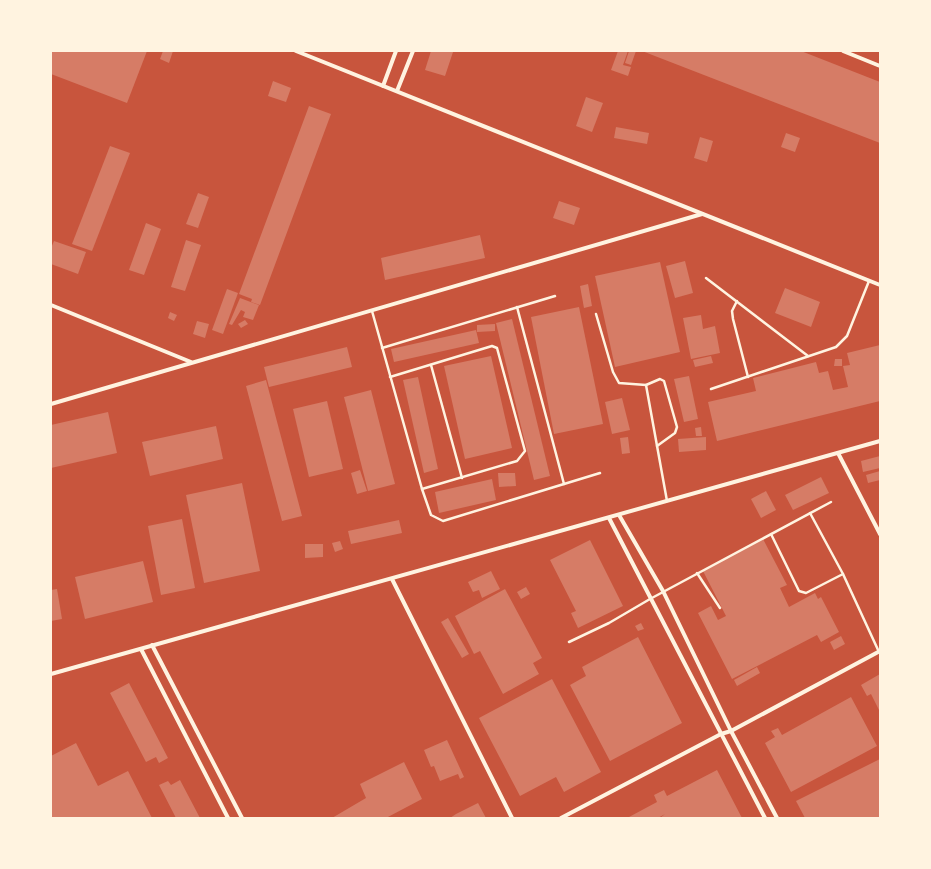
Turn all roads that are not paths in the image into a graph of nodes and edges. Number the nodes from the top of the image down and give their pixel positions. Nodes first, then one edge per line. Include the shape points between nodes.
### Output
1 (296, 51) edge
2 (396, 51) edge
3 (413, 51) edge
4 (843, 51) edge
5 (880, 66) edge
6 (383, 86) junction
7 (397, 91) junction
8 (702, 214) junction
9 (706, 278) dead end
10 (870, 280) junction
11 (880, 285) edge
12 (555, 296) dead end
13 (737, 301) junction
14 (51, 305) edge
15 (517, 307) junction
16 (372, 310) junction
17 (596, 314) dead end
18 (382, 348) junction
19 (809, 356) junction
20 (192, 363) junction
21 (431, 365) junction
22 (390, 377) junction
23 (748, 377) junction
24 (646, 384) junction
25 (711, 389) dead end
26 (51, 404) edge
27 (880, 441) edge
28 (657, 446) junction
29 (838, 453) junction
30 (600, 473) dead end
31 (462, 478) junction
32 (564, 484) junction
33 (422, 489) junction
34 (667, 501) junction
35 (831, 502) dead end
36 (810, 513) junction
37 (619, 515) junction
38 (609, 518) junction
39 (771, 534) junction
40 (880, 534) edge
41 (697, 573) junction
42 (842, 574) junction
43 (392, 578) junction
44 (663, 591) junction
45 (650, 598) junction
46 (720, 608) dead end
47 (569, 642) dead end
48 (152, 646) junction
49 (141, 649) junction
50 (880, 652) edge
51 (51, 674) edge
52 (731, 731) junction
53 (721, 734) junction
54 (228, 818) edge
55 (242, 818) edge
56 (512, 818) edge
57 (561, 818) edge
58 (765, 818) edge
59 (777, 818) edge

1 - 6 street
2 - 6 street
3 - 7 street
4 - 5 street
6 - 7 street
7 - 8 street
8 - 10 street
8 - 16 street
9 - 13 lane
10 - 11 street
10 - 19 lane via 847,336 836,347
12 - 15 lane
13 - 19 lane
13 - 23 lane via 732,311 733,319
14 - 20 street
15 - 18 lane
15 - 32 lane
16 - 18 lane
16 - 20 street
17 - 24 lane via 619,383
18 - 22 lane
19 - 23 lane
20 - 26 street
21 - 22 lane
21 - 31 lane
21 - 31 lane via 492,346 497,348 525,451 517,461
22 - 33 lane
23 - 25 lane
24 - 28 lane
24 - 28 lane via 660,379 664,381 677,427 675,433
27 - 29 street
28 - 34 lane
29 - 34 street
29 - 40 street
30 - 32 lane
31 - 33 lane
32 - 33 lane via 443,521 431,515
34 - 37 street
35 - 36 lane
36 - 39 lane
36 - 42 lane
37 - 38 street
37 - 44 street
38 - 43 street
38 - 45 street
39 - 41 lane
39 - 42 lane via 799,592 806,593
41 - 44 lane
41 - 46 lane
42 - 50 lane
43 - 48 street
43 - 56 street
44 - 45 lane
44 - 52 street
45 - 47 lane
45 - 53 street
48 - 49 street
48 - 55 street
49 - 51 street
49 - 54 street
50 - 52 street
52 - 53 street
52 - 59 street
53 - 57 street
53 - 58 street

